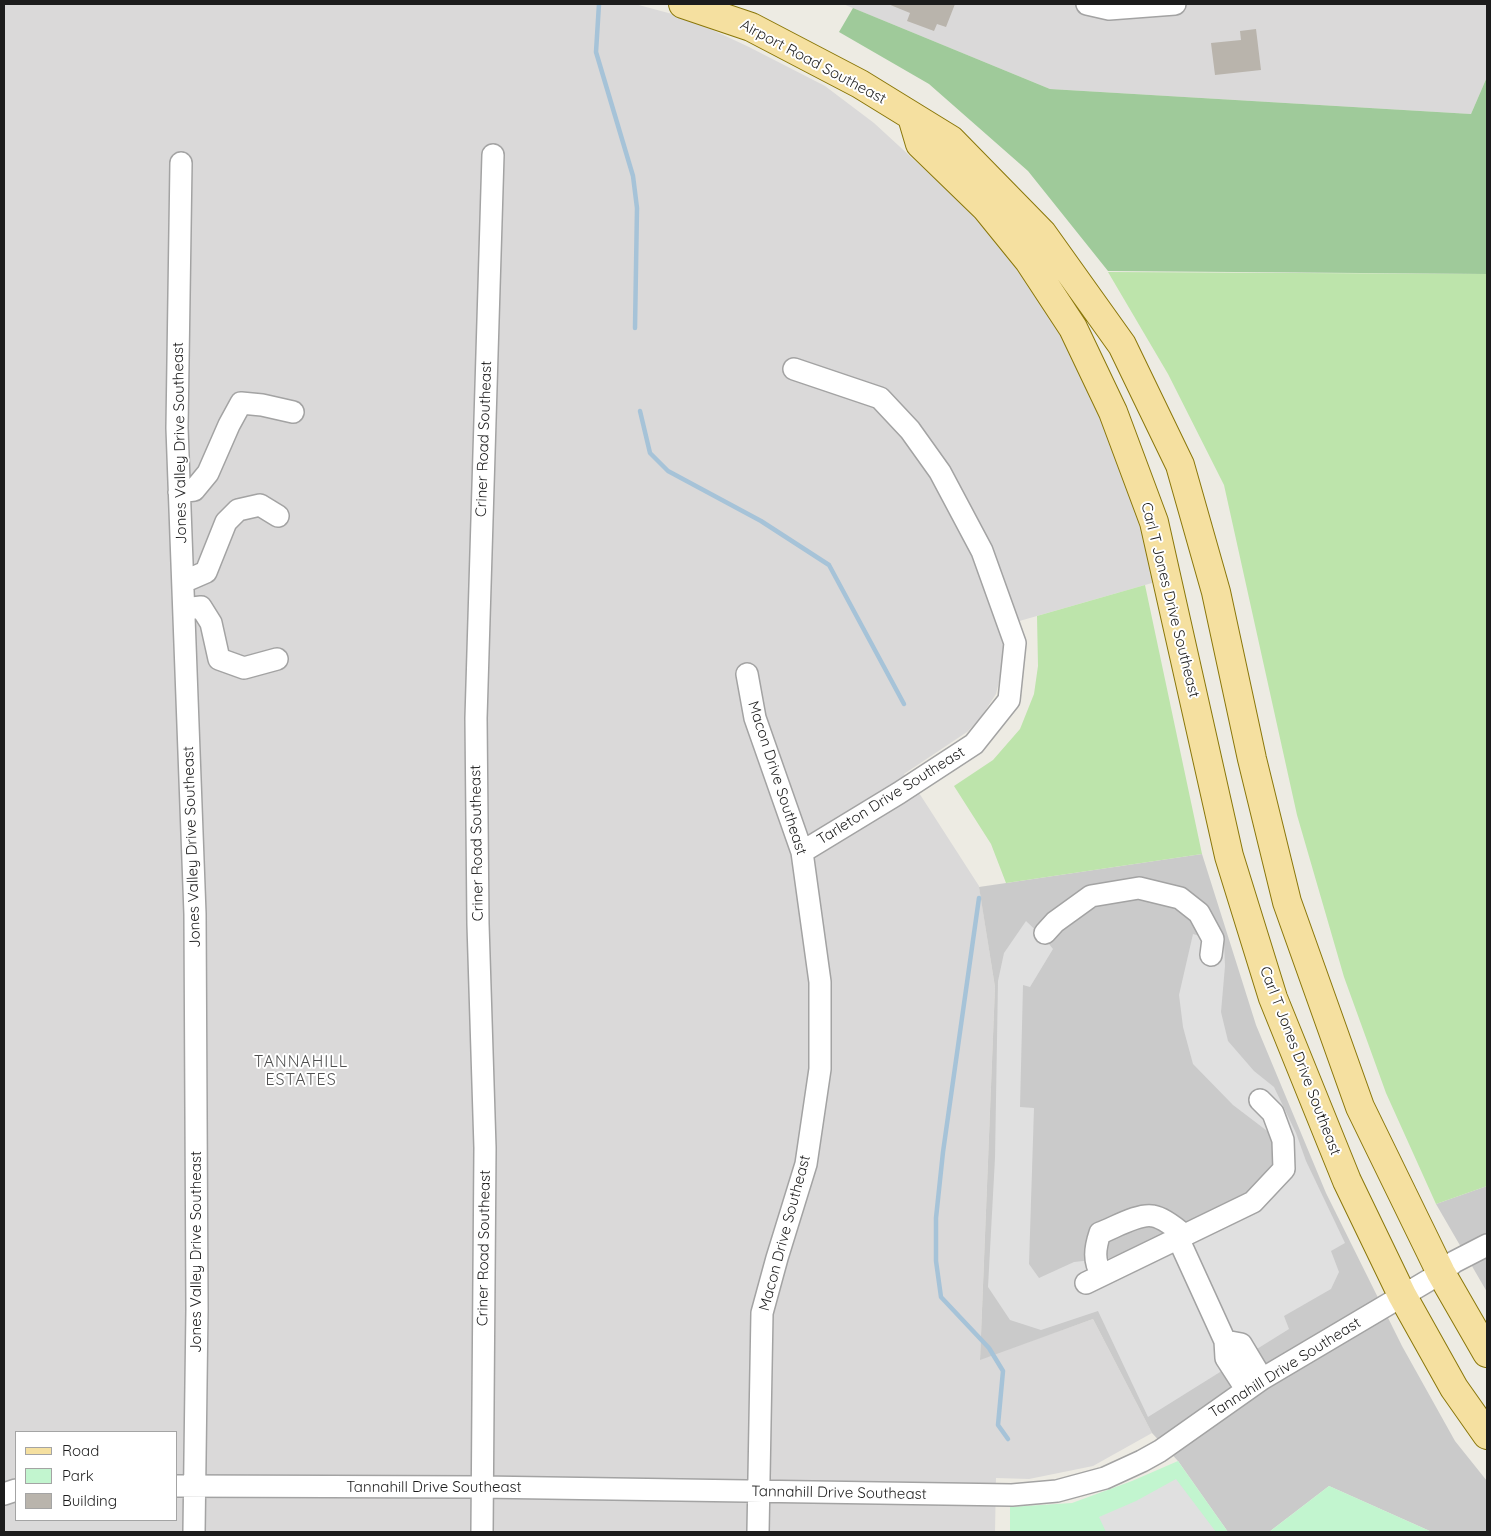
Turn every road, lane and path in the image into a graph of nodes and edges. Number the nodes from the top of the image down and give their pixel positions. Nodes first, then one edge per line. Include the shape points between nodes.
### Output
1 (683, 4) edge
2 (1087, 4) edge
3 (1175, 4) edge
4 (912, 117) junction
5 (493, 155) dead end
6 (181, 163) dead end
7 (794, 369) dead end
8 (293, 412) dead end
9 (179, 492) junction
10 (278, 516) dead end
11 (183, 582) junction
12 (184, 608) junction
13 (277, 659) dead end
14 (747, 674) dead end
15 (802, 852) junction
16 (1045, 933) dead end
17 (1211, 955) dead end
18 (1260, 1100) dead end
19 (1181, 1237) junction
20 (1487, 1245) edge
21 (1441, 1272) junction
22 (1402, 1295) junction
23 (1487, 1353) edge
24 (1254, 1384) junction
25 (1487, 1435) edge
26 (186, 1486) edge
27 (481, 1487) junction
28 (758, 1492) junction
29 (194, 1532) edge
30 (482, 1532) edge
31 (758, 1532) edge

1 - 4 main road, Airport Road Southeast via 751,27 860,84
2 - 3 street via 1109,9
4 - 21 main road via 951,140 1042,233 1122,345 1180,465 1216,592 1287,902 1360,1107
4 - 22 main road, Carl T Jones Drive Southeast via 920,144 986,208 1028,261 1073,328 1113,412 1154,522 1230,856 1273,998 1346,1181
5 - 27 street, Criner Road Southeast via 476,718 485,1148
6 - 9 street, Jones Valley Drive Southeast
7 - 15 street, Tarleton Drive Southeast via 880,398 910,430 940,472 982,551 1015,643 1009,700 974,744
8 - 9 street via 241,403 208,473 194,490
9 - 11 street, Jones Valley Drive Southeast
10 - 11 street via 260,505 238,510 226,522 206,572
11 - 12 street, Jones Valley Drive Southeast
12 - 13 street via 201,607 211,623 219,659 244,668
12 - 26 street, Jones Valley Drive Southeast via 195,914 197,1299
14 - 15 street, Macon Drive Southeast via 756,718
15 - 28 street, Macon Drive Southeast via 820,982 820,1069 806,1164 762,1313
16 - 17 street via 1091,896 1139,888 1180,898 1199,913 1213,939
18 - 19 street via 1273,1113 1283,1140 1284,1168 1253,1202
19 - 19 street via 1094,1279 1097,1266 1095,1248 1100,1233 1143,1216 1154,1216 1170,1224
19 - 24 street via 1225,1341 1226,1358
20 - 21 street, Tannahill Drive Southeast
21 - 22 street, Tannahill Drive Southeast
21 - 23 main road
22 - 24 street, Tannahill Drive Southeast
22 - 25 main road, Carl T Jones Drive Southeast via 1454,1388
24 - 28 street, Tannahill Drive Southeast via 1142,1461 1104,1478 1057,1491 1012,1495
26 - 27 street, Tannahill Drive Southeast
26 - 29 street, Jones Valley Drive Southeast
27 - 28 street, Tannahill Drive Southeast
27 - 30 street, Criner Road Southeast
28 - 31 street, Macon Drive Southeast

